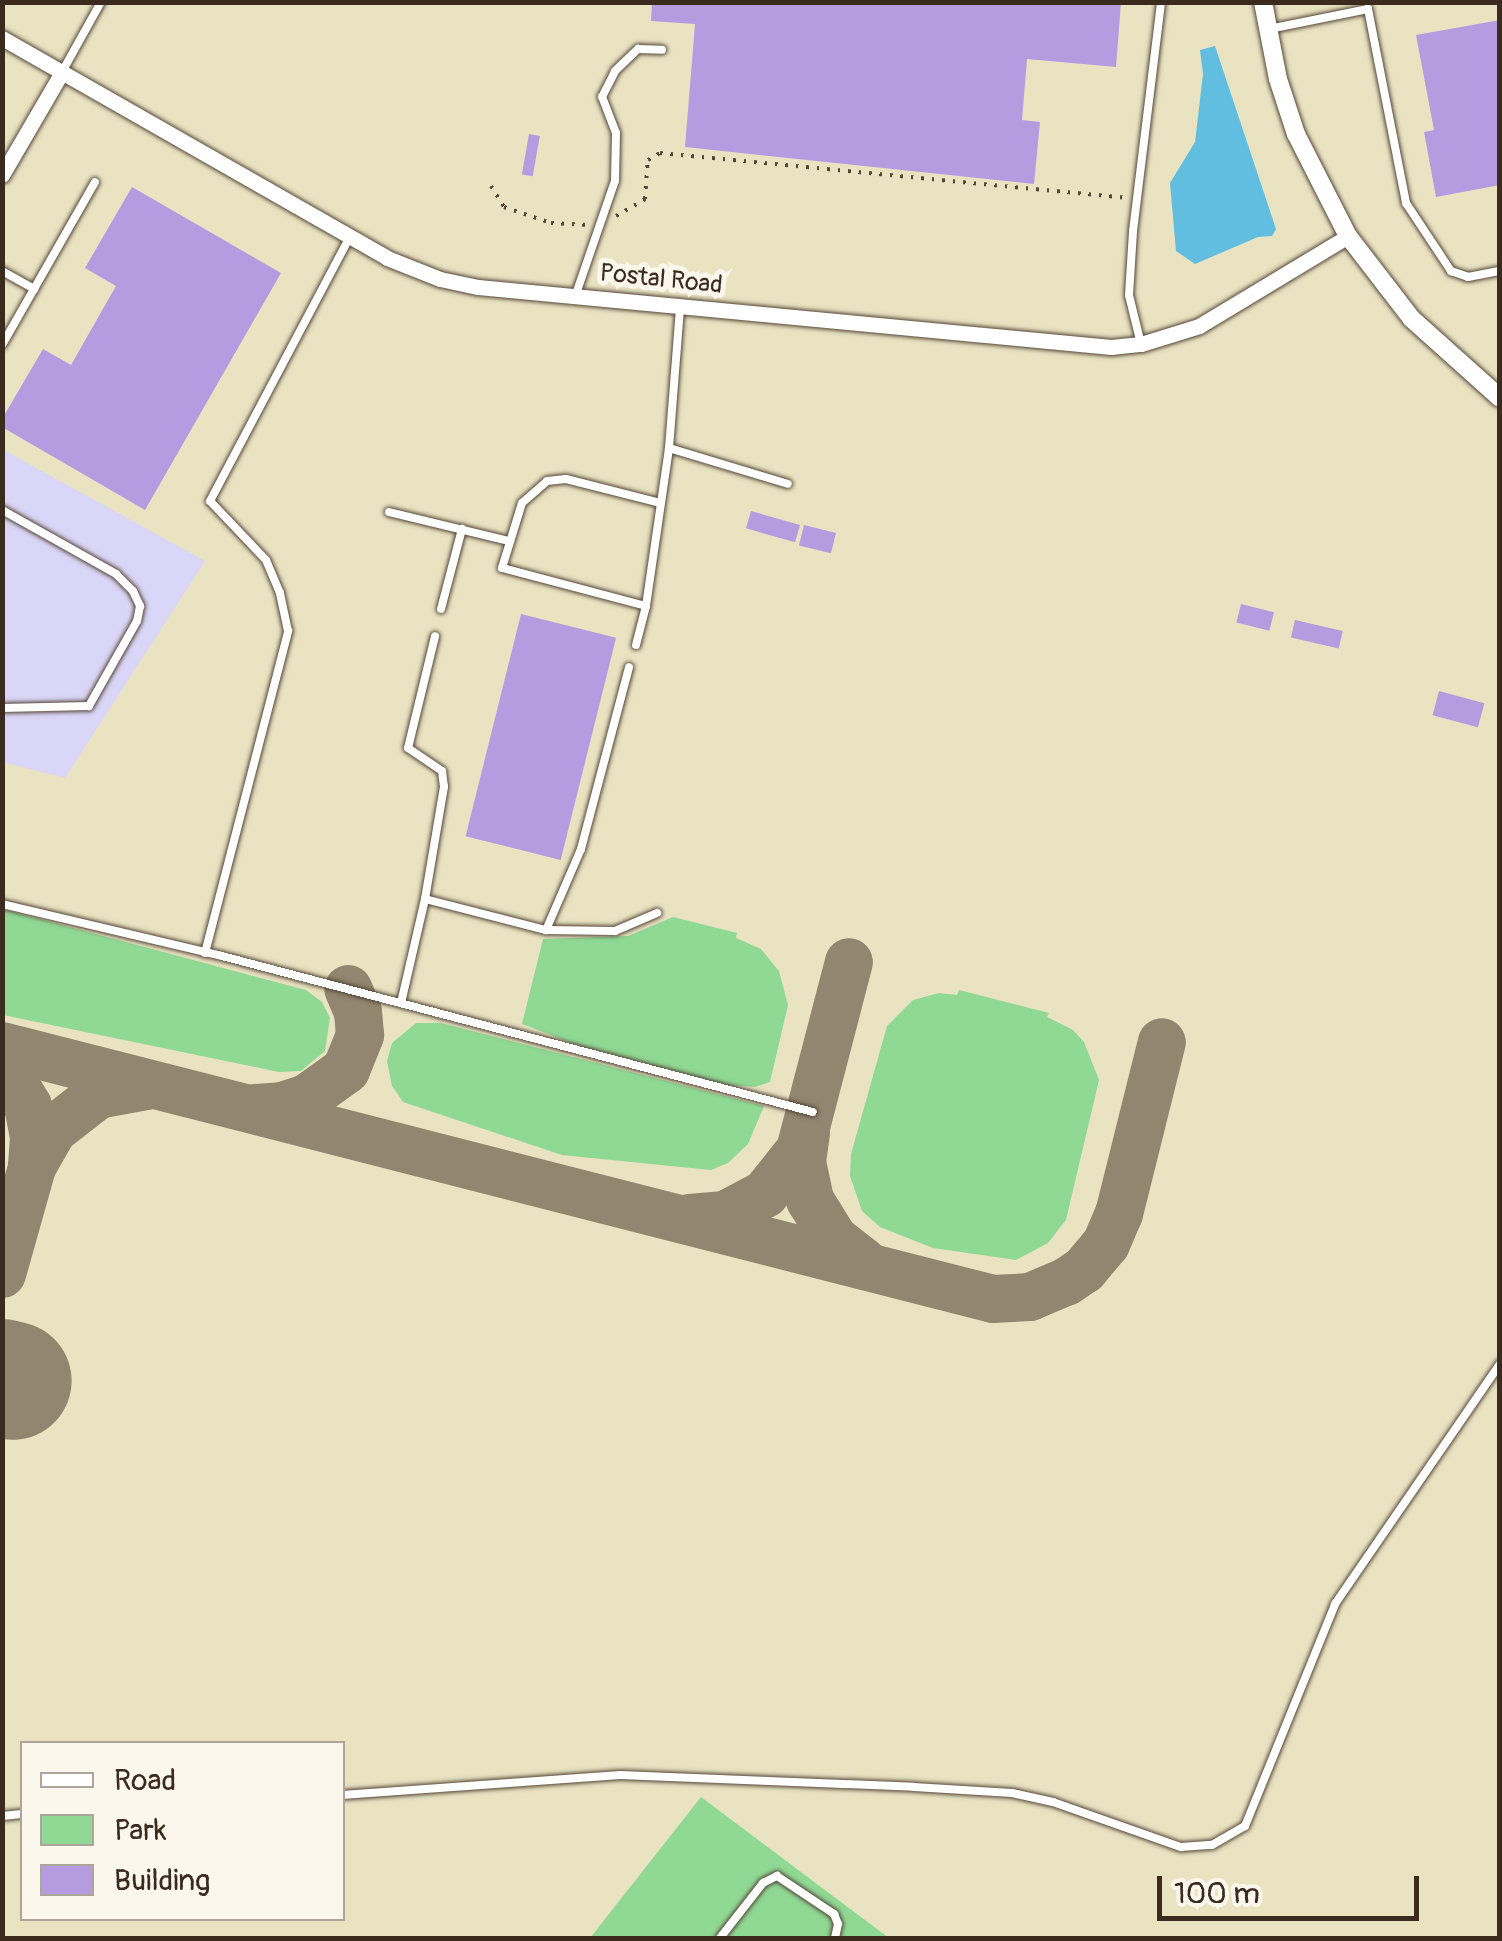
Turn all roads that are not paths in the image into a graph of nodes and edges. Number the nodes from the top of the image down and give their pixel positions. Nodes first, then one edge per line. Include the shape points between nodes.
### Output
1 (101, 2) edge
2 (1161, 2) edge
3 (1263, 2) edge
4 (1367, 6) edge
5 (1267, 29) junction
6 (2, 38) edge
7 (662, 50) dead end
8 (62, 72) junction
9 (2, 176) edge
10 (95, 182) dead end
11 (1348, 236) junction
12 (350, 237) junction
13 (1500, 271) edge
14 (2, 272) edge
15 (34, 289) junction
16 (576, 297) junction
17 (680, 307) junction
18 (2, 344) edge
19 (1141, 344) junction
20 (1500, 398) edge
21 (669, 448) junction
22 (788, 484) dead end
23 (660, 503) junction
24 (2, 510) edge
25 (389, 512) dead end
26 (462, 530) junction
27 (509, 541) junction
28 (646, 606) junction
29 (441, 608) dead end
30 (435, 636) dead end
31 (636, 645) dead end
32 (629, 667) dead end
33 (2, 708) edge
34 (425, 899) junction
35 (2, 904) edge
36 (657, 913) dead end
37 (546, 930) junction
38 (205, 953) junction
39 (401, 1003) junction
40 (813, 1112) dead end
41 (1500, 1364) edge
42 (345, 1795) edge
43 (720, 1938) edge
44 (835, 1938) edge

1 - 8 lane
2 - 19 lane via 1129,295
3 - 5 street
4 - 5 lane
4 - 13 lane via 1406,204 1451,271
5 - 11 street via 1296,134
6 - 8 street, Postal Road
7 - 16 lane via 638,49 615,71 602,97 616,134 616,181
8 - 9 street
8 - 12 street, Postal Road
10 - 15 lane
11 - 19 street, Postal Road via 1212,319
11 - 20 street via 1412,319
12 - 16 street, Postal Road via 440,279
12 - 38 lane via 210,501 266,560 288,631
14 - 15 lane
15 - 18 lane
16 - 17 street, Postal Road
17 - 19 street, Postal Road via 1078,346
17 - 21 lane
21 - 22 lane
21 - 23 lane
23 - 27 lane via 566,479 546,481 522,503
23 - 28 lane
24 - 33 lane via 116,574 140,606 90,706
25 - 26 lane
26 - 27 lane
26 - 29 lane
27 - 28 lane via 502,568
28 - 31 lane
30 - 34 lane via 408,748 442,771 444,786
32 - 37 lane via 581,849
34 - 37 lane
34 - 39 lane
35 - 38 lane
36 - 37 lane via 616,931
38 - 39 lane
39 - 40 lane
41 - 42 lane via 1335,1604 1254,1809 1244,1826 1212,1845 1181,1846 1012,1794 841,1783 620,1776
43 - 44 lane via 777,1876 834,1914

